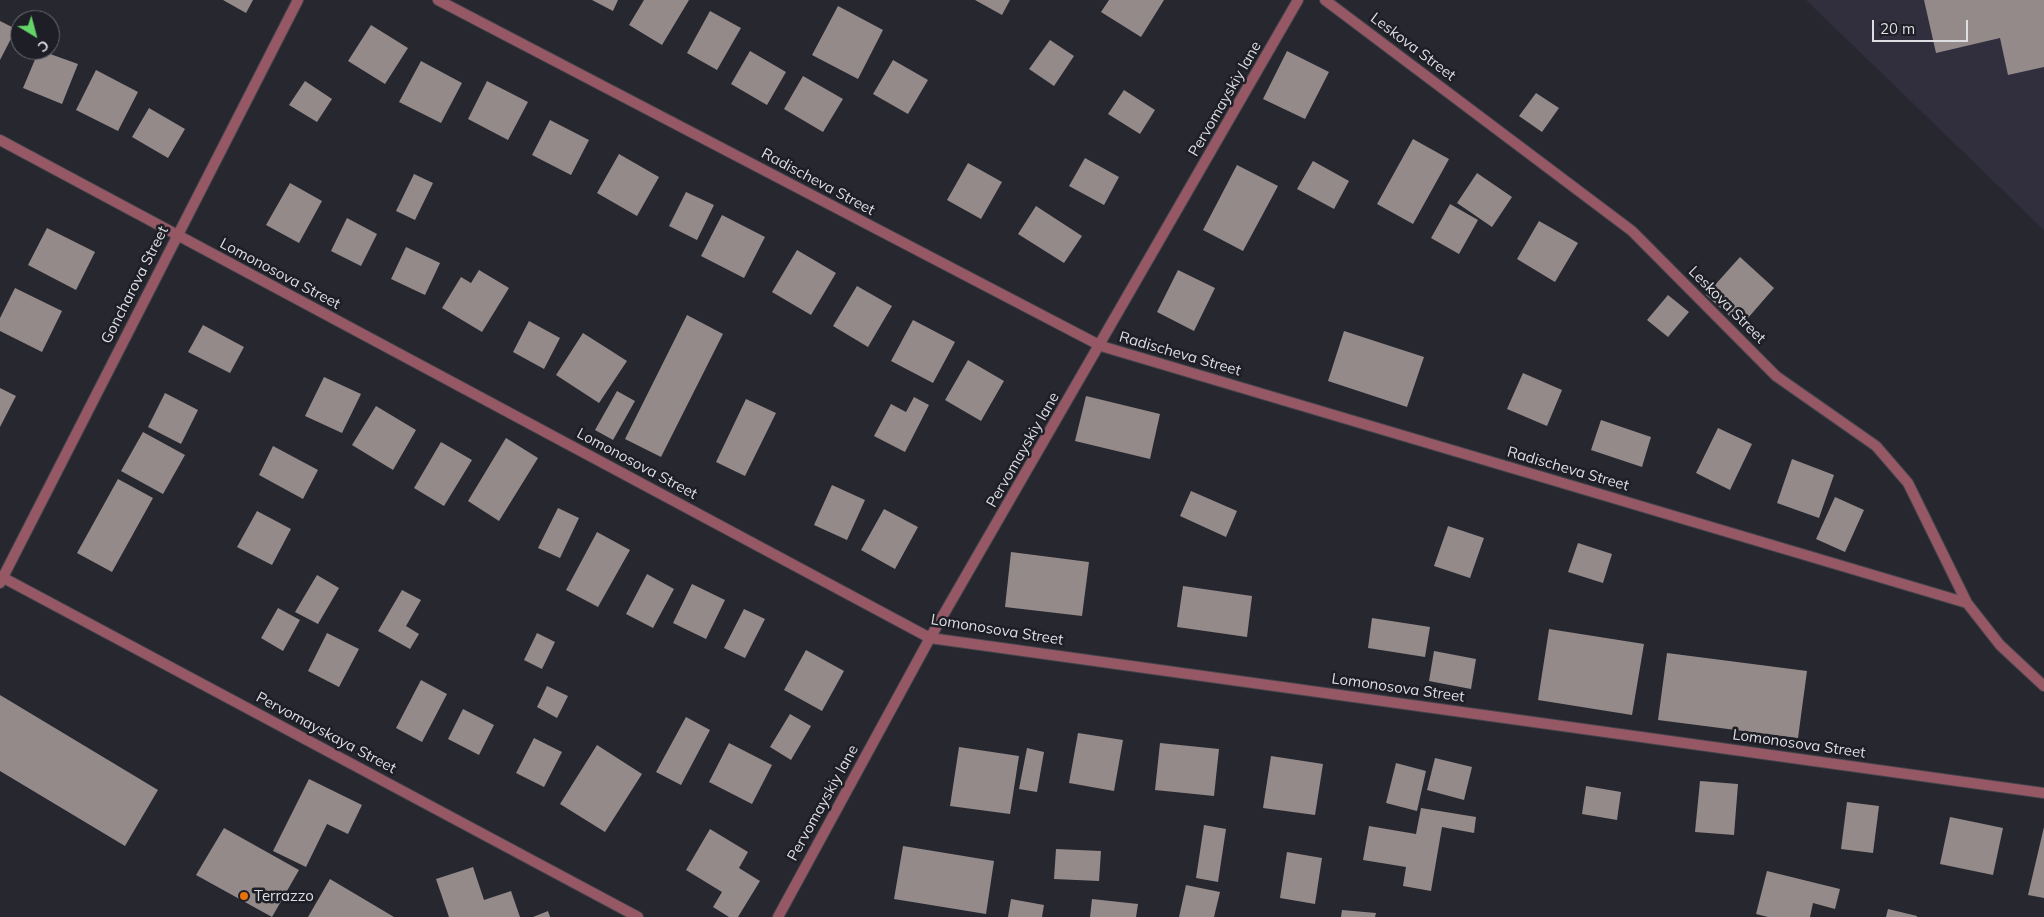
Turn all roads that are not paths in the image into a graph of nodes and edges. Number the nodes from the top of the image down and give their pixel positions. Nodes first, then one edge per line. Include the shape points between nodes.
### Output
1 (298, 0) edge
2 (438, 0) edge
3 (1298, 0) edge
4 (1326, 0) edge
5 (0, 140) edge
6 (177, 236) junction
7 (1100, 346) junction
8 (1, 579) edge
9 (1968, 603) junction
10 (930, 638) junction
11 (2044, 686) edge
12 (2044, 793) edge
13 (638, 917) edge
14 (778, 917) edge

1 - 6 street, Goncharova Street
2 - 7 street, Radischeva Street
3 - 7 street, Pervomayskiy lane
4 - 9 street, Leskova Street via 1632,231 1776,376 1876,446 1908,483
5 - 6 street, Lomonosova Street
6 - 8 street, Goncharova Street
6 - 10 street, Lomonosova Street
7 - 9 street, Radischeva Street
7 - 10 street, Pervomayskiy lane
8 - 13 street, Pervomayskaya Street
9 - 11 street, Leskova Street via 2000,645
10 - 12 street, Lomonosova Street
10 - 14 street, Pervomayskiy lane

